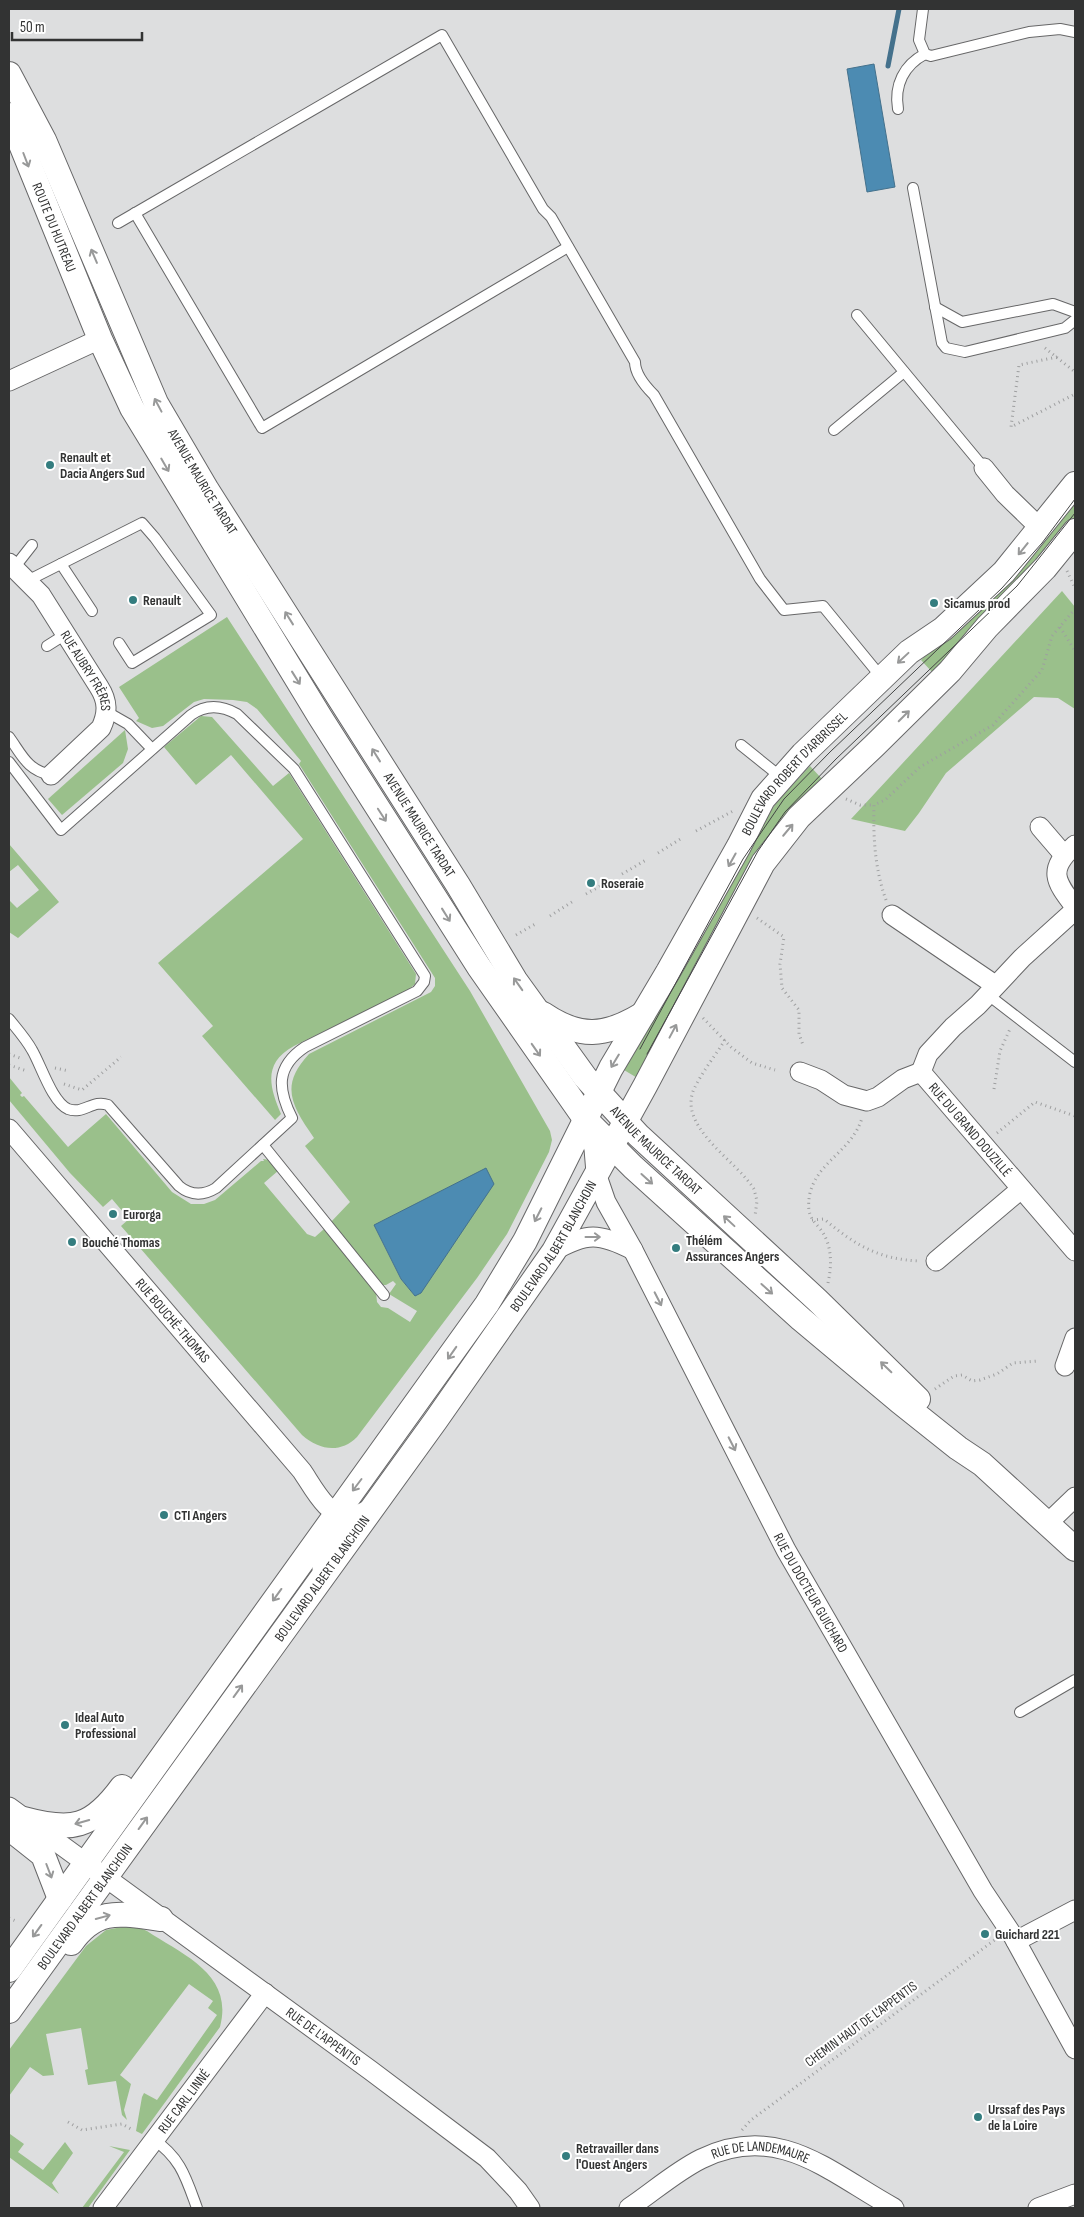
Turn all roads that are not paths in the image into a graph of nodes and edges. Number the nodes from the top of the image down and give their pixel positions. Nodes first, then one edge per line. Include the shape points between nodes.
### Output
1 (923, 9) edge
2 (1075, 32) edge
3 (925, 54) junction
4 (11, 84) edge
5 (898, 109) dead end
6 (9, 115) edge
7 (913, 188) dead end
8 (135, 214) junction
9 (118, 223) dead end
10 (568, 247) junction
11 (935, 307) junction
12 (1075, 312) edge
13 (857, 315) dead end
14 (1075, 320) edge
15 (100, 339) junction
16 (904, 372) junction
17 (9, 381) edge
18 (834, 430) dead end
19 (984, 468) joint
20 (1075, 484) edge
21 (1040, 528) junction
22 (1075, 531) edge
23 (32, 545) dead end
24 (62, 564) junction
25 (17, 571) edge
26 (92, 611) dead end
27 (66, 634) junction
28 (119, 643) dead end
29 (47, 646) dead end
30 (882, 678) junction
31 (107, 712) junction
32 (9, 737) edge
33 (741, 745) dead end
34 (152, 749) junction
35 (9, 762) edge
36 (51, 775) joint
37 (782, 778) junction
38 (1040, 827) dead end
39 (1070, 850) edge
40 (1075, 908) edge
41 (892, 915) dead end
42 (991, 990) junction
43 (536, 1009) junction
44 (643, 1014) junction
45 (9, 1019) edge
46 (1075, 1062) edge
47 (800, 1072) dead end
48 (921, 1072) junction
49 (599, 1093) junction
50 (586, 1120) junction
51 (9, 1130) edge
52 (618, 1134) junction
53 (263, 1145) junction
54 (596, 1173) junction
55 (1021, 1188) junction
56 (633, 1250) junction
57 (554, 1251) junction
58 (1075, 1251) edge
59 (936, 1261) dead end
60 (384, 1295) dead end
61 (1075, 1338) edge
62 (1065, 1366) dead end
63 (1075, 1497) edge
64 (370, 1509) junction
65 (336, 1513) junction
66 (1048, 1523) junction
67 (1075, 1549) edge
68 (320, 1580) junction
69 (1075, 1680) edge
70 (1020, 1712) dead end
71 (180, 1732) junction
72 (14, 1816) edge
73 (95, 1870) junction
74 (60, 1899) junction
75 (1075, 1910) edge
76 (161, 1919) junction
77 (1016, 1941) junction
78 (9, 1970) edge
79 (265, 1993) junction
80 (10, 2009) edge
81 (1075, 2049) edge
82 (153, 2139) junction
83 (1075, 2194) edge
84 (634, 2207) edge
85 (103, 2208) edge
86 (197, 2208) edge
87 (530, 2208) edge
88 (894, 2208) edge
89 (1038, 2208) edge

1 - 3 lane via 919,40
2 - 3 lane via 1060,29 1029,32 937,56
3 - 5 lane via 903,74 896,97
43 -> 4 street, AVENUE MAURICE TARDAT via 207,490 161,411 44,140
6 -> 15 street, ROUTE DU HUTREAU
7 - 11 lane
8 - 9 lane
8 - 10 lane via 442,35
8 - 10 lane via 262,428
10 - 30 lane via 635,362 635,368 654,395 760,579 784,610 823,606
11 - 12 lane via 962,322 1053,304
11 - 14 lane via 942,343 958,352 1065,328
13 - 16 lane
15 - 17 street
15 -> 50 street, AVENUE MAURICE TARDAT via 135,414 320,717 479,967
16 - 18 lane
16 - 19 lane
19 - 21 street
20 - 21 street, BOULEVARD ROBERT D'ARBRISSEL
21 -> 30 street, BOULEVARD ROBERT D'ARBRISSEL via 1004,572 943,629 909,652
52 -> 22 street, BOULEVARD ROBERT D'ARBRISSEL via 773,848 798,817 950,670
23 - 25 lane
24 - 25 lane
24 - 26 lane
24 - 28 lane via 142,523 211,615 132,663
25 - 27 street, RUE AUBRY FRÈRES via 41,595
27 - 29 lane
27 - 31 street, RUE AUBRY FRÈRES via 104,694
30 - 37 street, BOULEVARD ROBERT D'ARBRISSEL via 821,735
31 - 34 lane via 128,724
31 - 36 street, RUE AUBRY FRÈRES via 96,734
32 - 36 lane via 37,772
33 - 37 lane
34 - 35 lane via 61,830
34 - 53 lane via 197,710 219,706 236,714 294,769 425,976 417,990 305,1047 292,1057 284,1072 281,1088 292,1118
37 -> 44 street, BOULEVARD ROBERT D'ARBRISSEL via 763,799
38 - 39 street, RUE DU GRAND DOUZILLÉ
39 - 40 street, RUE DU GRAND DOUZILLÉ via 1056,868 1057,879
40 - 42 street, RUE DU GRAND DOUZILLÉ
41 - 42 street
42 - 46 lane via 1016,1017
42 - 48 street, RUE DU GRAND DOUZILLÉ via 928,1054
43 - 44 street via 566,1028 588,1033 619,1027
43 - 49 street, AVENUE MAURICE TARDAT via 568,1056
44 -> 49 street, BOULEVARD ROBERT D'ARBRISSEL
45 - 53 lane via 33,1050 58,1101 67,1108 79,1110 96,1103 108,1105 179,1186 190,1193 210,1191
47 - 48 street, RUE DU GRAND DOUZILLÉ via 821,1080 844,1095 867,1101
48 - 55 street, RUE DU GRAND DOUZILLÉ
49 - 50 street, BOULEVARD ROBERT D'ARBRISSEL
49 - 52 street, AVENUE MAURICE TARDAT
50 - 52 street, AVENUE MAURICE TARDAT
50 - 54 street, RUE DU DOCTEUR GUICHARD
50 -> 65 street, BOULEVARD ALBERT BLANCHOIN via 525,1241 487,1304
51 - 65 street, RUE BOUCHÉ-THOMAS
52 - 54 street, BOULEVARD ALBERT BLANCHOIN
52 - 66 street, AVENUE MAURICE TARDAT via 801,1319 958,1448 982,1464
53 - 60 lane
54 - 56 street, RUE DU DOCTEUR GUICHARD via 606,1202
54 - 57 street, BOULEVARD ALBERT BLANCHOIN
55 - 58 street, RUE DU GRAND DOUZILLÉ
55 - 59 street, RUE DU GRAND DOUZILLÉ
57 -> 56 street via 596,1236
56 -> 77 street, RUE DU DOCTEUR GUICHARD via 786,1550 983,1891
57 - 64 street, BOULEVARD ALBERT BLANCHOIN
61 - 62 street
63 - 66 street
64 - 65 street via 352,1517
64 - 68 street, BOULEVARD ALBERT BLANCHOIN
65 - 68 street via 336,1535 323,1560
65 -> 71 street, BOULEVARD ALBERT BLANCHOIN
66 - 67 street, AVENUE MAURICE TARDAT
73 -> 68 street, BOULEVARD ALBERT BLANCHOIN
69 - 70 lane
71 -> 72 street via 155,1745 108,1806 91,1820 78,1825 46,1824
71 - 73 street, BOULEVARD ALBERT BLANCHOIN
72 - 73 street, RUE DE L'APPENTIS
72 -> 74 street via 14,1832 43,1855
73 - 74 street, BOULEVARD ALBERT BLANCHOIN
73 - 76 street, RUE DE L'APPENTIS
73 - 80 street, BOULEVARD ALBERT BLANCHOIN
74 -> 78 street, BOULEVARD ALBERT BLANCHOIN
75 - 77 street
76 - 79 street, RUE DE L'APPENTIS
80 -> 76 street via 29,2006 77,1935 97,1918 119,1914
77 - 81 street, RUE DU DOCTEUR GUICHARD
79 - 82 street, RUE CARL LINNÉ
79 - 87 street, RUE DE L'APPENTIS via 487,2158
82 - 85 street, RUE CARL LINNÉ
82 - 86 lane via 176,2160
83 - 89 street
84 - 88 street, RUE DE LANDEMAURE via 702,2159 734,2149 768,2146 809,2158

